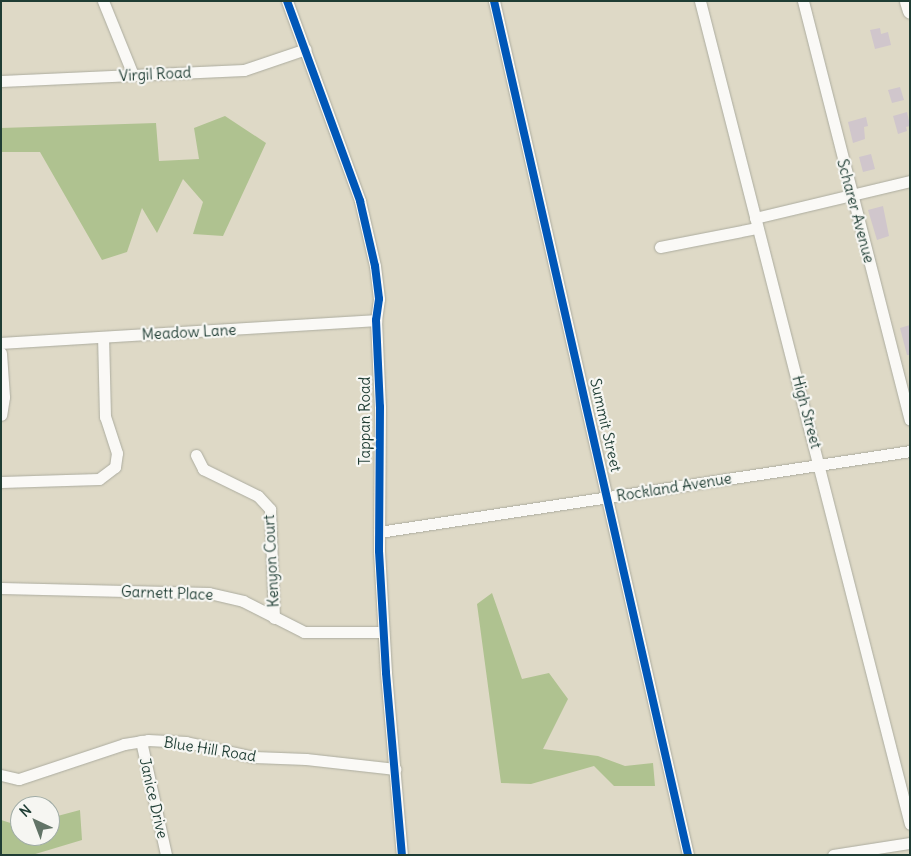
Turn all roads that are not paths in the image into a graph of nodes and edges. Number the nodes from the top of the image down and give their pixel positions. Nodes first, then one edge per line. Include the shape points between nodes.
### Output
1 (103, 1) edge
2 (287, 1) edge
3 (494, 1) edge
4 (700, 1) edge
5 (803, 1) edge
6 (907, 1) edge
7 (910, 11) edge
8 (306, 49) junction
9 (133, 75) junction
10 (1, 81) edge
11 (910, 181) edge
12 (852, 194) junction
13 (756, 223) junction
14 (660, 247) dead end
15 (376, 320) junction
16 (103, 337) junction
17 (1, 343) edge
18 (1, 353) edge
19 (1, 415) edge
20 (910, 420) edge
21 (910, 451) edge
22 (196, 455) dead end
23 (820, 463) junction
24 (1, 482) edge
25 (608, 498) junction
26 (379, 532) junction
27 (1, 588) edge
28 (274, 618) junction
29 (384, 632) junction
30 (141, 741) junction
31 (394, 769) junction
32 (1, 775) edge
33 (910, 824) edge
34 (910, 842) edge
35 (166, 855) edge
36 (402, 855) edge
37 (688, 855) edge
38 (833, 855) edge

1 - 9 street
2 - 8 street, Tappan Road
3 - 25 street, Summit Street
4 - 13 street, High Street
5 - 12 street, Scharer Avenue
6 - 7 main road
8 - 9 street, Virgil Road via 249,69
8 - 15 street, Tappan Road via 369,233 379,299
9 - 10 street, Virgil Road
11 - 12 street
12 - 13 street
12 - 20 street, Scharer Avenue
13 - 14 street
13 - 23 street, High Street
15 - 16 street, Meadow Lane
15 - 26 street, Tappan Road via 380,408
16 - 17 street, Meadow Lane
16 - 24 street via 105,417 117,452 115,467 99,479
18 - 19 street
21 - 23 street, Rockland Avenue
22 - 28 street, Kenyon Court via 203,470 258,496 270,509
23 - 25 street, Rockland Avenue
23 - 33 street, High Street
25 - 26 street, Rockland Avenue
25 - 37 street, Summit Street
26 - 29 street, Tappan Road
27 - 28 street, Garnett Place via 209,593 243,601
28 - 29 street, Garnett Place via 291,628 317,634
29 - 31 street, Tappan Road
30 - 31 street, Blue Hill Road via 167,740 247,756
30 - 32 street, Blue Hill Road via 19,779
30 - 35 street, Janice Drive
31 - 36 street, Tappan Road
34 - 38 street

